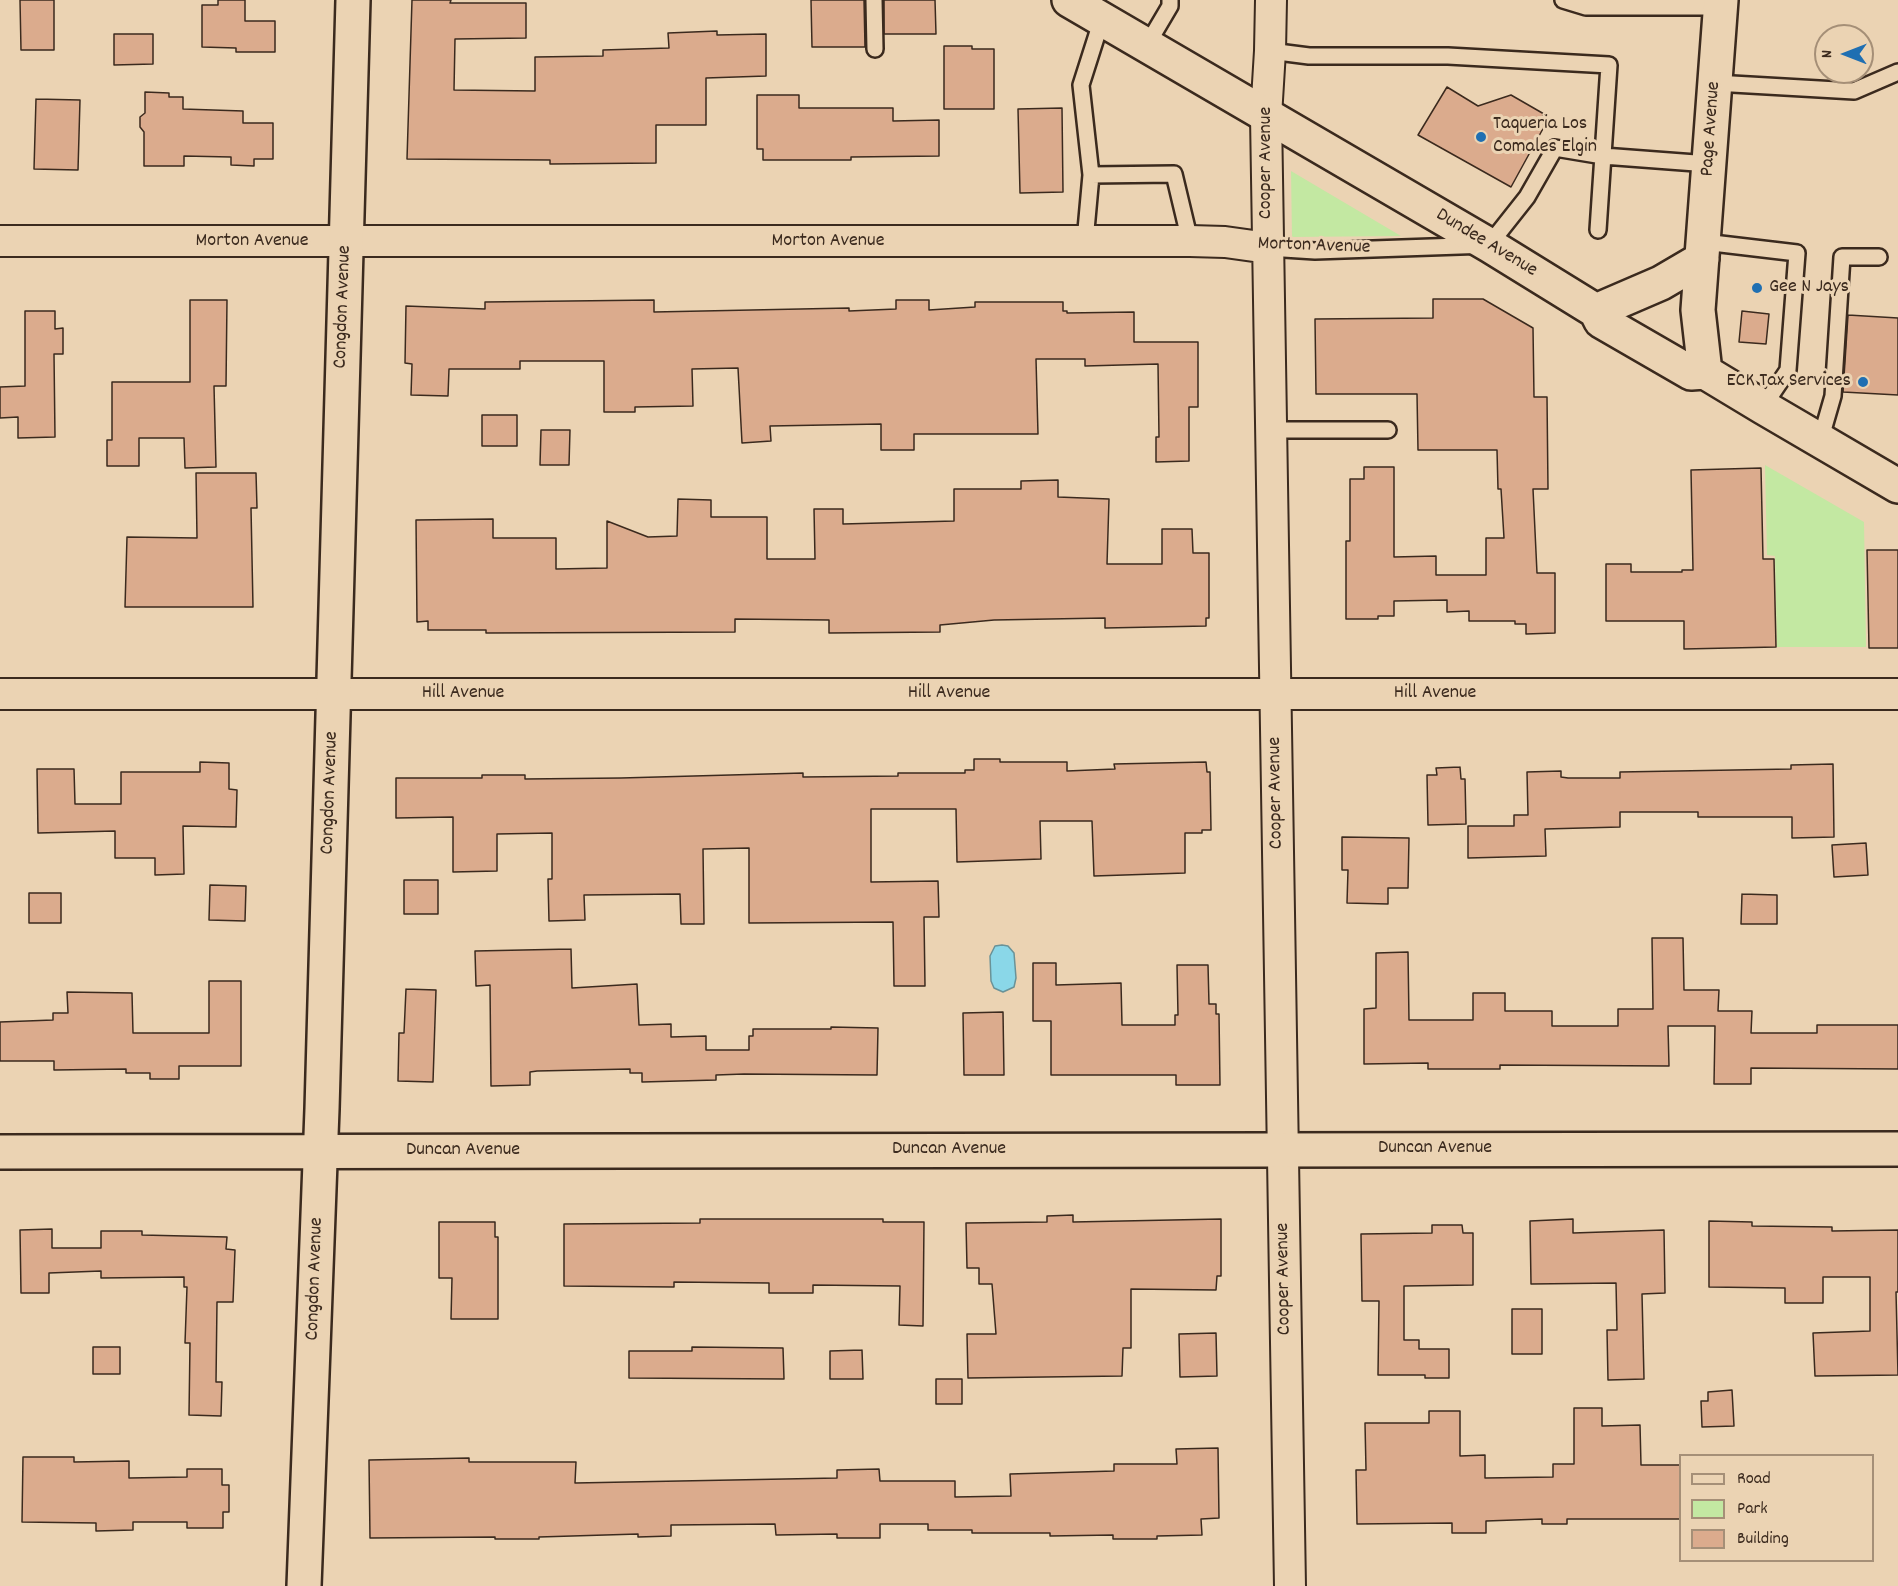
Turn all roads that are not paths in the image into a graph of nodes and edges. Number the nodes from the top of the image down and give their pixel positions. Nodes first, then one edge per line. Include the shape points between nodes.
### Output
1 (353, 0) edge
2 (874, 0) edge
3 (1069, 0) edge
4 (1170, 0) edge
5 (1270, 0) edge
6 (1563, 0) edge
7 (1721, 4) edge
8 (1102, 19) junction
9 (1147, 45) junction
10 (875, 49) dead end
11 (1270, 51) junction
12 (1898, 72) edge
13 (1715, 83) junction
14 (1266, 116) junction
15 (1603, 156) junction
16 (1709, 164) junction
17 (1091, 175) junction
18 (1598, 230) dead end
19 (0, 241) edge
20 (1085, 241) junction
21 (1190, 241) junction
22 (346, 242) junction
23 (1489, 245) junction
24 (1268, 248) junction
25 (1703, 250) junction
26 (1879, 257) dead end
27 (1596, 310) junction
28 (1705, 372) junction
29 (1763, 407) junction
30 (1271, 429) junction
31 (1388, 429) dead end
32 (1820, 441) junction
33 (1898, 486) edge
34 (0, 693) edge
35 (334, 694) junction
36 (1276, 694) junction
37 (1898, 694) edge
38 (1283, 1149) junction
39 (1898, 1149) edge
40 (321, 1151) junction
41 (0, 1152) edge
42 (304, 1586) edge
43 (1290, 1586) edge

1 - 22 street, Congdon Avenue
2 - 10 lane
3 - 8 street, Dundee Avenue
4 - 9 lane
5 - 11 street, Cooper Avenue
6 - 7 lane via 1586,7
7 - 13 street, Page Avenue
8 - 9 street, Dundee Avenue
8 - 17 lane via 1081,85
9 - 14 street, Dundee Avenue
11 - 14 street, Cooper Avenue
11 - 15 lane via 1309,56 1448,56 1609,65
12 - 13 lane via 1854,91
13 - 16 street, Page Avenue
14 - 23 street, Dundee Avenue
14 - 24 street, Cooper Avenue
15 - 16 lane
15 - 18 lane
15 - 23 lane via 1555,148 1527,197
16 - 25 street, Page Avenue
17 - 20 lane
17 - 21 lane via 1174,174
19 - 22 street, Morton Avenue
20 - 21 street, Morton Avenue
20 - 22 street, Morton Avenue
21 - 24 street, Morton Avenue
22 - 35 street, Congdon Avenue
23 - 24 lane, Morton Avenue via 1315,251
23 - 27 street, Dundee Avenue
24 - 30 street, Cooper Avenue
25 - 27 street via 1661,283
25 - 28 street, Page Avenue via 1698,310
25 - 29 lane via 1797,253 1788,370
26 - 32 lane via 1842,257 1833,396
27 - 28 street, Dundee Avenue via 1601,321 1691,373
28 - 29 street, Dundee Avenue
29 - 32 street, Dundee Avenue
30 - 31 lane
30 - 36 street, Cooper Avenue
32 - 33 street, Dundee Avenue
34 - 35 street, Hill Avenue
35 - 36 street, Hill Avenue
35 - 40 street, Congdon Avenue
36 - 37 street, Hill Avenue
36 - 38 street, Cooper Avenue
38 - 39 street, Duncan Avenue
38 - 40 street, Duncan Avenue
38 - 43 street, Cooper Avenue
40 - 41 street, Duncan Avenue
40 - 42 street, Congdon Avenue

